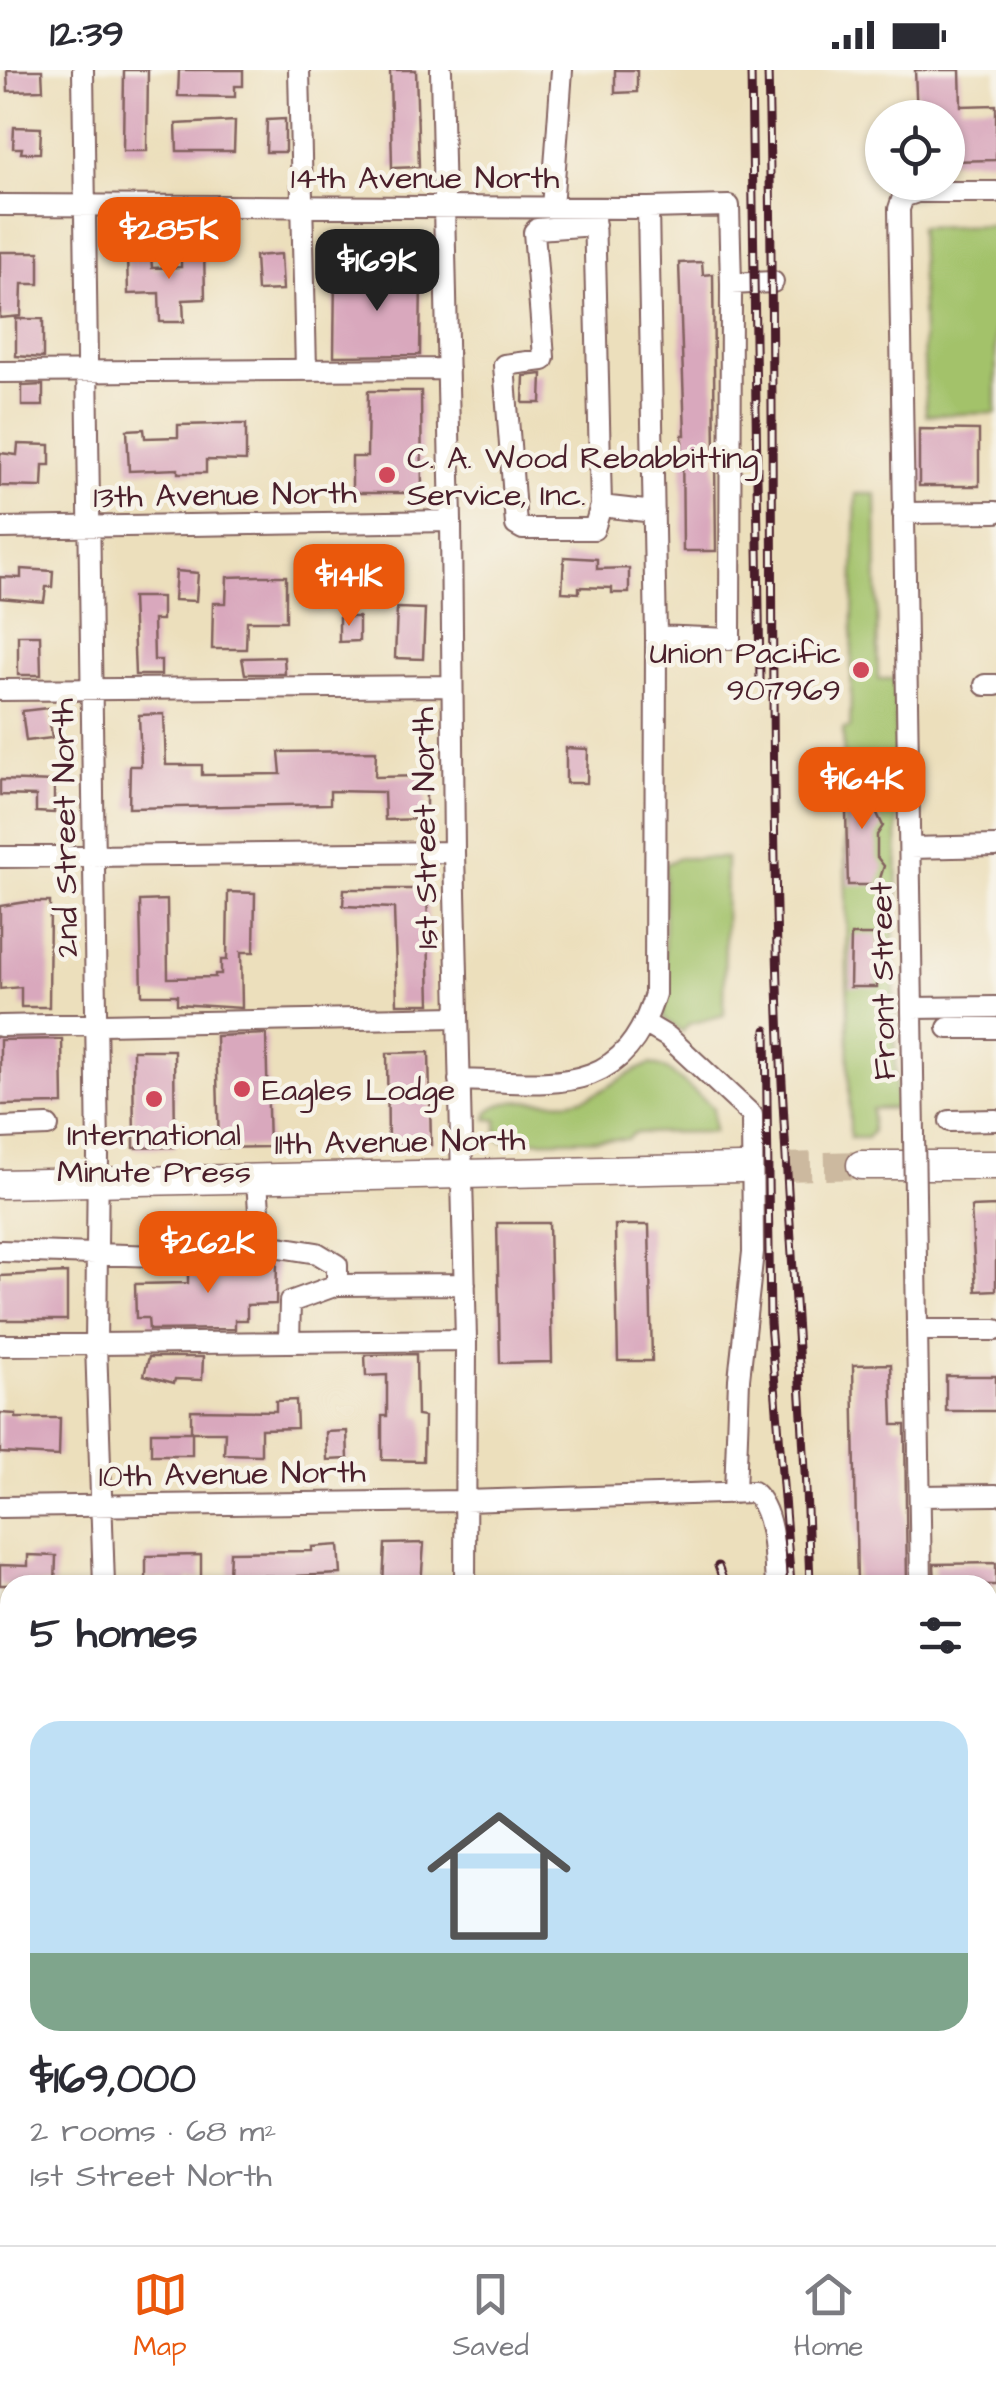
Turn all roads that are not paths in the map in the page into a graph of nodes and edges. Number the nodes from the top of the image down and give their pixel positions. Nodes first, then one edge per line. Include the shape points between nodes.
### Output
1 (83, 70) edge
2 (298, 70) edge
3 (441, 70) edge
4 (562, 70) edge
5 (996, 192) edge
6 (85, 204) junction
7 (0, 205) edge
8 (302, 206) junction
9 (444, 207) junction
10 (552, 208) junction
11 (648, 208) junction
12 (594, 216) junction
13 (774, 282) dead end
14 (731, 284) junction
15 (448, 369) junction
16 (306, 370) junction
17 (0, 372) edge
18 (87, 372) junction
19 (601, 506) junction
20 (654, 512) junction
21 (996, 512) edge
22 (904, 513) junction
23 (451, 521) junction
24 (89, 526) junction
25 (0, 528) edge
26 (656, 636) junction
27 (452, 686) junction
28 (0, 690) edge
29 (92, 690) junction
30 (996, 846) edge
31 (910, 848) junction
32 (454, 852) junction
33 (94, 856) junction
34 (0, 857) edge
35 (912, 1008) junction
36 (996, 1008) edge
37 (457, 1017) junction
38 (96, 1024) junction
39 (646, 1024) junction
40 (0, 1026) edge
41 (948, 1028) dead end
42 (996, 1028) edge
43 (459, 1080) junction
44 (996, 1120) edge
45 (950, 1121) dead end
46 (48, 1126) dead end
47 (0, 1128) edge
48 (996, 1164) edge
49 (860, 1165) tunnel mouth
50 (742, 1168) tunnel mouth
51 (463, 1175) junction
52 (257, 1179) junction
53 (98, 1182) junction
54 (0, 1184) edge
55 (261, 1244) junction
56 (0, 1250) edge
57 (97, 1253) junction
58 (465, 1284) junction
59 (337, 1285) junction
60 (916, 1330) junction
61 (996, 1330) edge
62 (466, 1340) junction
63 (289, 1342) junction
64 (96, 1344) junction
65 (0, 1346) edge
66 (735, 1492) junction
67 (996, 1495) edge
68 (920, 1496) junction
69 (465, 1500) junction
70 (101, 1505) junction
71 (0, 1507) edge
72 (104, 1575) edge
73 (465, 1575) edge
74 (775, 1575) edge
75 (921, 1575) edge

1 - 6 street, 2nd Street North
2 - 8 street
3 - 9 street, 1st Street North
4 - 10 street
5 - 22 street, Front Street via 902,196
6 - 7 street, 14th Avenue North
6 - 8 street, 14th Avenue North
6 - 18 street, 2nd Street North
8 - 9 street, 14th Avenue North
8 - 16 street
9 - 10 street, 14th Avenue North
9 - 15 street, 1st Street North
10 - 12 street, 14th Avenue North
11 - 12 street, 14th Avenue North
11 - 14 street, 14th Avenue North via 729,206
11 - 20 street
12 - 19 street
12 - 19 street via 534,232 544,357 504,365 516,525 594,529
13 - 14 street
14 - 26 street via 730,639
15 - 16 street
15 - 23 street, 1st Street North
16 - 18 street
17 - 18 street
18 - 24 street, 2nd Street North
19 - 20 street
20 - 26 street
21 - 22 street
22 - 31 street, Front Street
23 - 24 street, 13th Avenue North
23 - 27 street, 1st Street North
24 - 25 street, 13th Avenue North
24 - 29 street, 2nd Street North
26 - 39 street via 655,994
27 - 29 street
27 - 32 street, 1st Street North
28 - 29 street
29 - 33 street, 2nd Street North
30 - 31 street
31 - 35 street, Front Street
32 - 33 street
32 - 37 street, 1st Street North
33 - 34 street
33 - 38 street, 2nd Street North
35 - 36 street
35 - 60 street, Front Street, bridge
37 - 38 street
37 - 43 street, 1st Street North
38 - 40 street
38 - 53 street, 2nd Street North
39 - 43 street via 623,1054 573,1082
39 - 66 street via 752,1114 753,1252
41 - 42 street
43 - 51 street, 1st Street North
44 - 45 street
46 - 47 street
48 - 49 main road
50 - 51 main road, 11th Avenue North
51 - 52 main road, 11th Avenue North
51 - 58 street, 1st Street North
52 - 53 main road, 11th Avenue North
52 - 55 street
53 - 54 main road, 11th Avenue North
53 - 57 street, 2nd Street North
55 - 57 street via 183,1248 158,1256
55 - 59 street via 317,1254 337,1265
56 - 57 street
57 - 64 street, 2nd Street North
58 - 59 street
58 - 62 street, 1st Street North
59 - 63 street via 290,1302
60 - 61 street
60 - 68 street, Front Street
62 - 63 street
62 - 69 street, 1st Street North
63 - 64 street
64 - 65 street
64 - 70 street, 2nd Street North
66 - 69 street, 10th Avenue North
66 - 74 street via 761,1499
67 - 68 street
68 - 75 street, Front Street
69 - 70 street, 10th Avenue North
69 - 73 street, 1st Street North
70 - 71 street, 10th Avenue North
70 - 72 street, 2nd Street North

